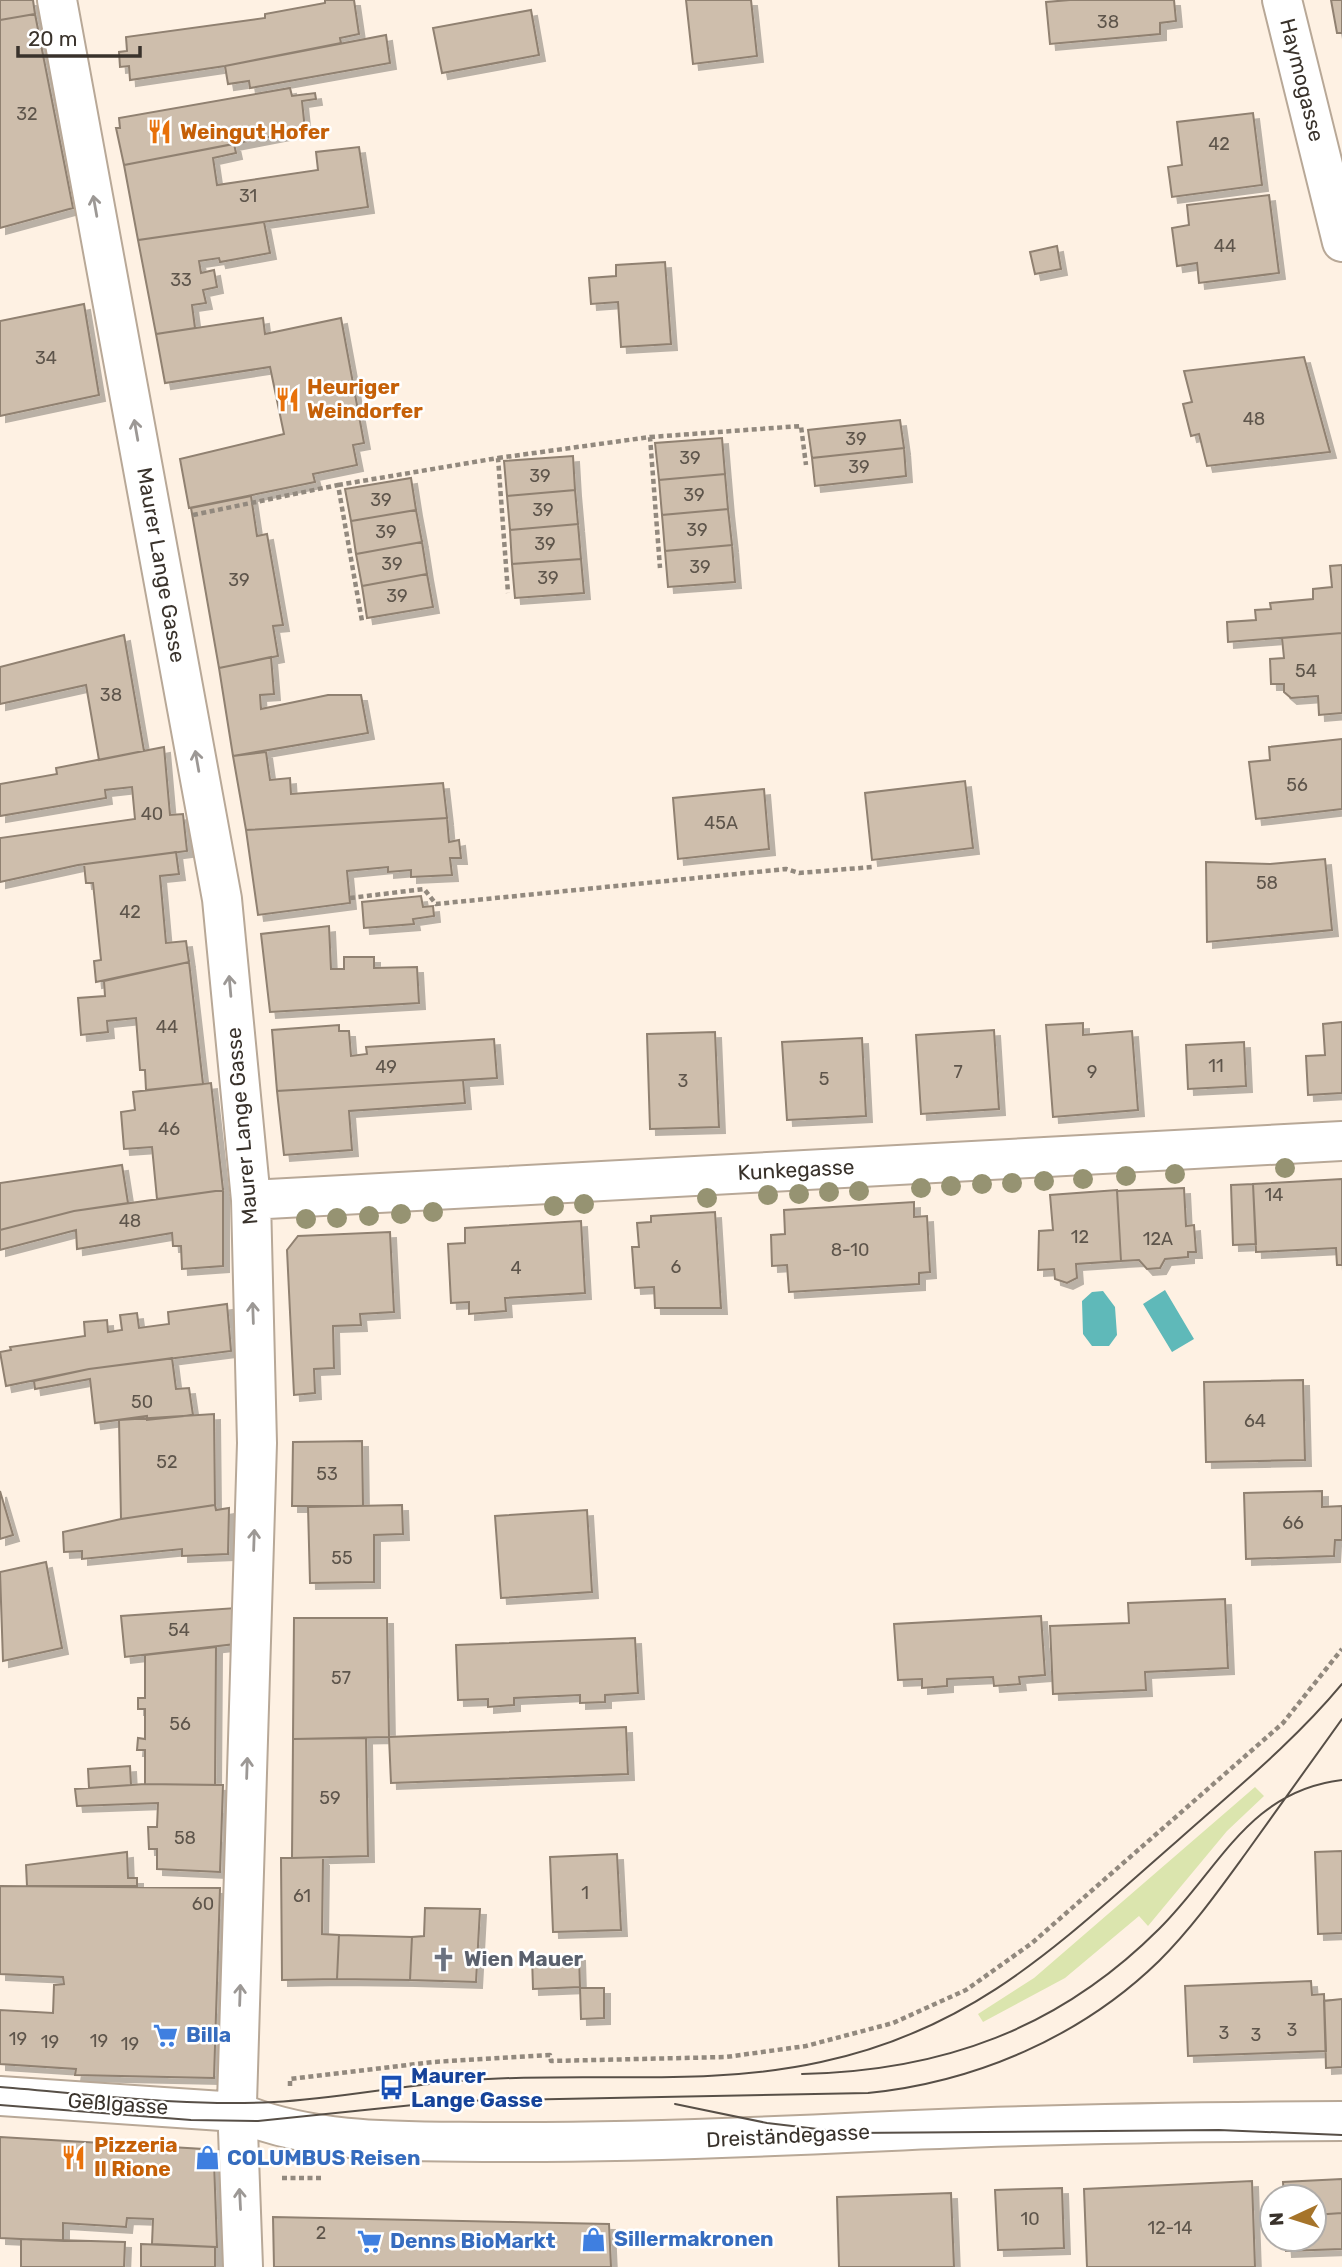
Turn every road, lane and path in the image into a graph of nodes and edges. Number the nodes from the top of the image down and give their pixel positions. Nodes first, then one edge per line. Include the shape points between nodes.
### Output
1 (57, 0) edge
2 (1282, 0) edge
3 (1342, 242) edge
4 (650, 437) junction
5 (498, 458) junction
6 (806, 465) dead end
7 (338, 485) junction
8 (153, 524) junction
9 (660, 568) dead end
10 (508, 593) dead end
11 (362, 621) dead end
12 (872, 867) dead end
13 (350, 898) dead end
14 (1342, 1141) edge
15 (251, 1200) junction
16 (1342, 1649) edge
17 (291, 2086) dead end
18 (0, 2096) edge
19 (237, 2112) junction
20 (1342, 2121) edge
21 (243, 2267) edge

8 -> 1 street, Maurer Lange Gasse
2 - 3 street, Haymogasse
4 - 5 path
4 - 6 path via 801,426
4 - 9 path
5 - 7 path
5 - 10 path
7 - 8 path
7 - 11 path
15 -> 8 street, Maurer Lange Gasse via 222,899
12 - 13 path via 799,873 786,869 436,904 424,889
14 - 15 street, Kunkegasse
19 -> 15 street, Maurer Lange Gasse via 257,1443
16 - 17 path via 1283,1723 1032,1943 966,1990 893,2023 806,2046 726,2057 486,2058 290,2079
18 - 19 street, Geßlgasse
19 - 20 street, Dreiständegasse via 301,2131 412,2142 638,2143 940,2129
21 -> 19 street, Maurer Lange Gasse

